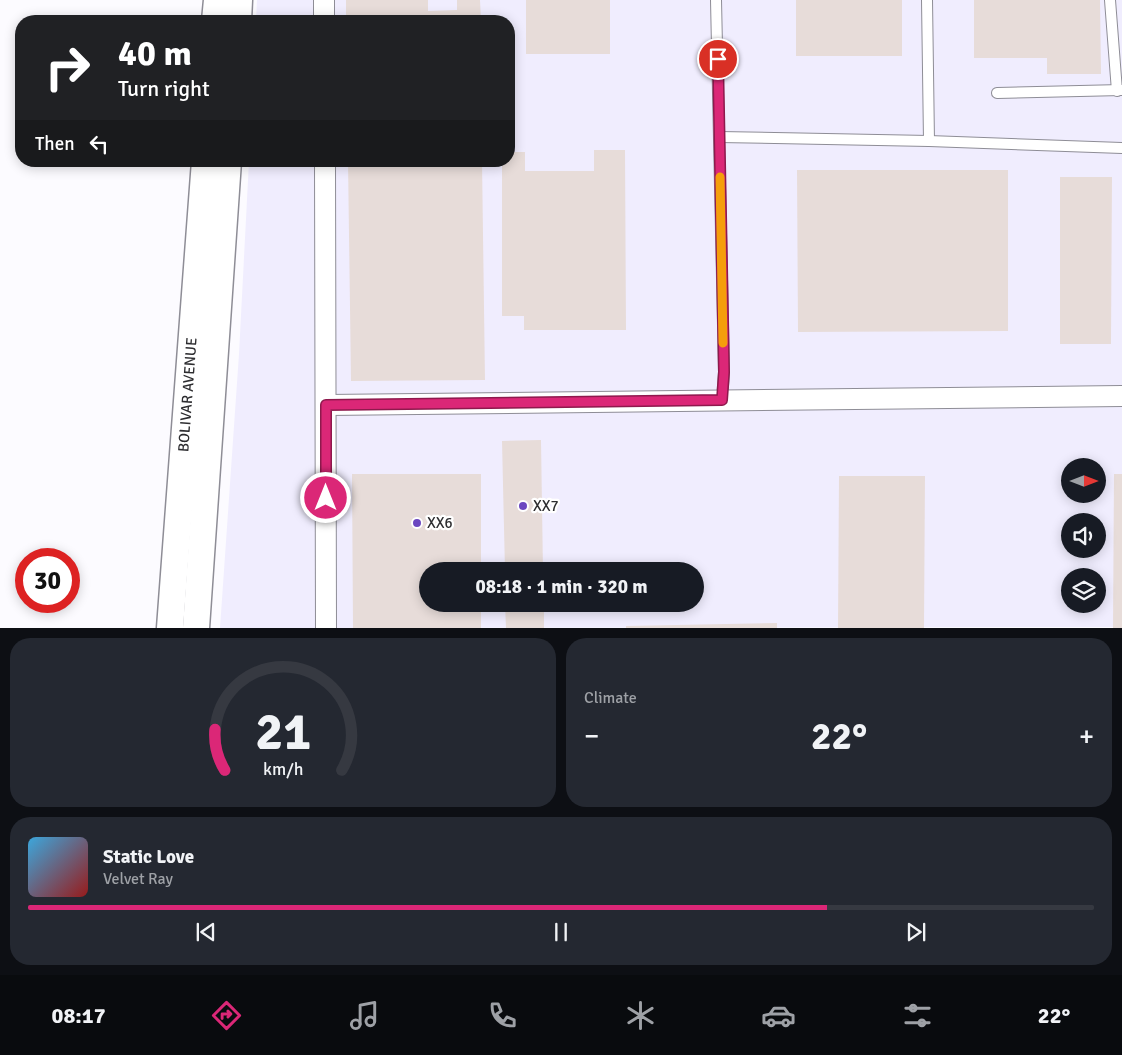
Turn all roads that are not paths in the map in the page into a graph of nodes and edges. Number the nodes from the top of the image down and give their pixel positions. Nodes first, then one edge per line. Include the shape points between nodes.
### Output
1 (217, 0) edge
2 (239, 0) edge
3 (324, 0) edge
4 (716, 0) edge
5 (927, 0) edge
6 (1110, 0) edge
7 (216, 15) edge
8 (238, 15) edge
9 (324, 15) edge
10 (1120, 90) edge
11 (997, 92) dead end
12 (719, 137) junction
13 (929, 141) junction
14 (1122, 148) edge
15 (205, 167) edge
16 (228, 167) edge
17 (325, 167) edge
18 (1122, 396) edge
19 (722, 400) junction
20 (326, 405) junction
21 (170, 628) edge
22 (196, 628) edge
23 (326, 628) edge

1 - 7 street
2 - 8 street
3 - 9 street
4 - 12 lane
5 - 13 lane
6 - 10 lane
10 - 11 lane
12 - 13 lane
12 - 19 lane
13 - 14 lane
15 - 21 street, BOLIVAR AVENUE
16 - 22 street, BOLIVAR AVENUE
17 - 20 street
18 - 19 street
19 - 20 street
20 - 23 street

